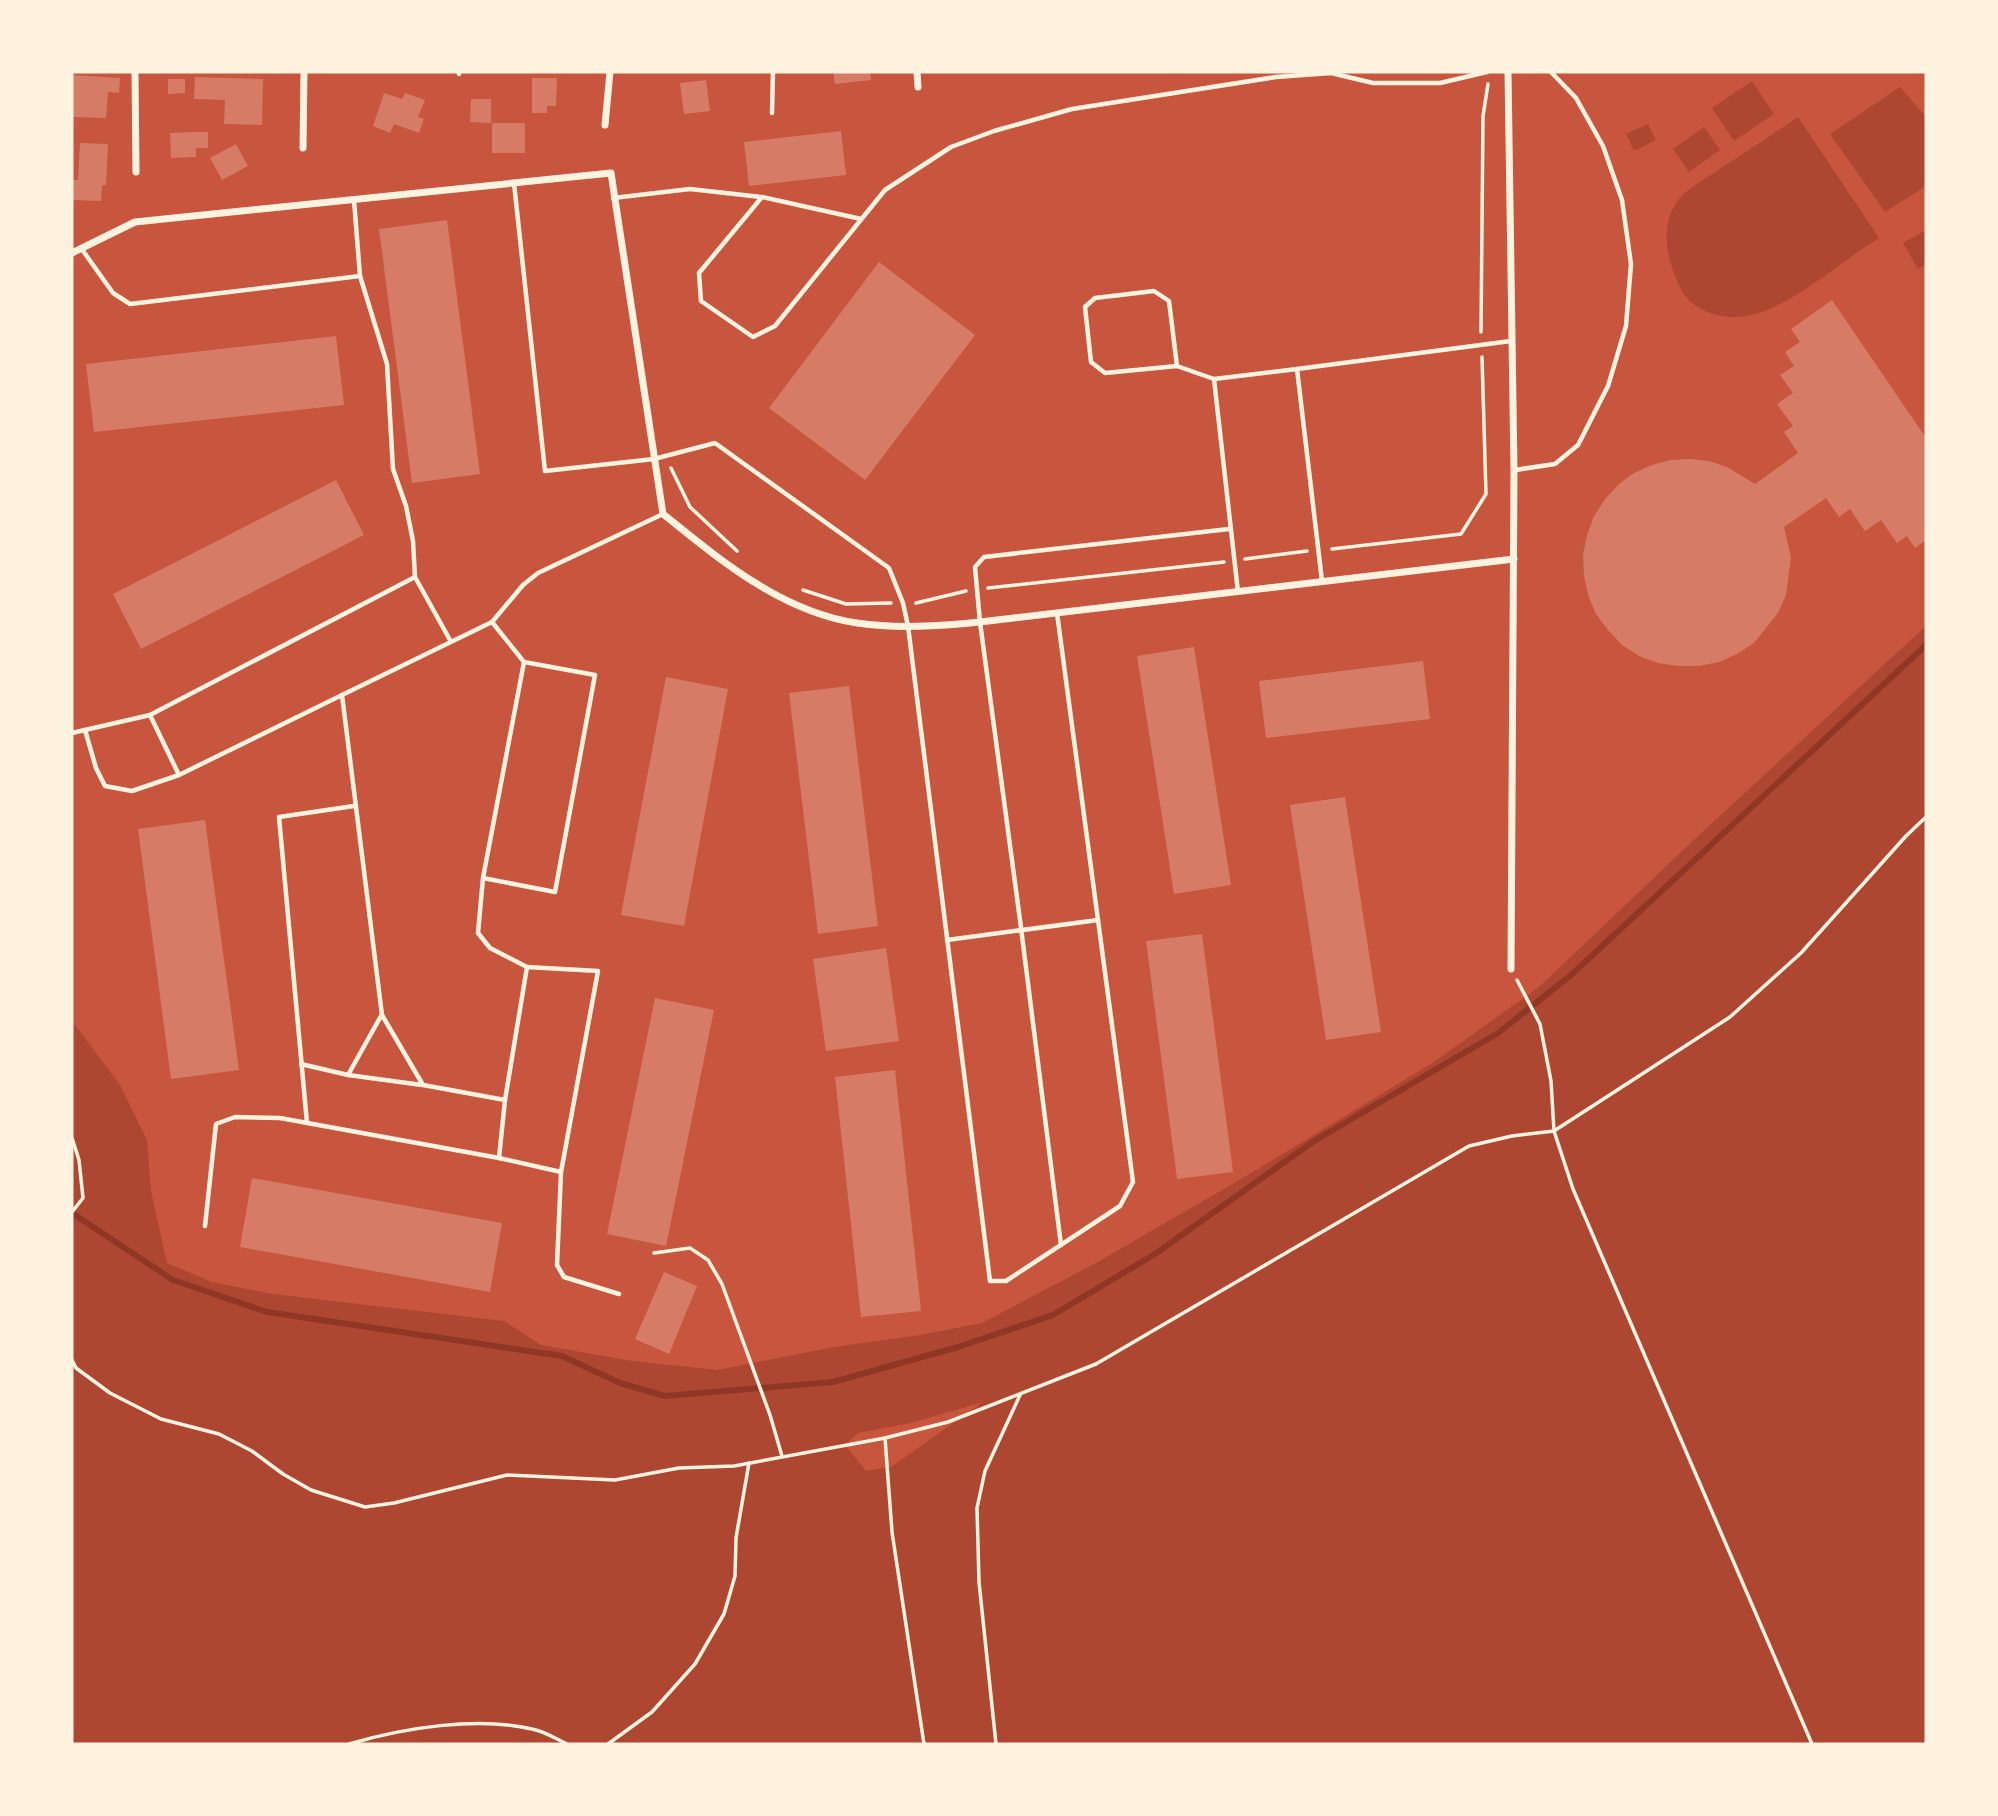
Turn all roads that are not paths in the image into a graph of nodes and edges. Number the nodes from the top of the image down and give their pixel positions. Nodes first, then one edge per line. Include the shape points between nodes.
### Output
1 (135, 72) edge
2 (304, 72) edge
3 (610, 72) edge
4 (773, 72) edge
5 (917, 72) edge
6 (1487, 72) edge
7 (1508, 72) edge
8 (1550, 72) edge
9 (918, 87) dead end
10 (772, 113) dead end
11 (605, 125) dead end
12 (303, 148) dead end
13 (136, 172) dead end
14 (514, 183) junction
15 (762, 197) junction
16 (613, 198) junction
17 (354, 200) junction
18 (861, 219) junction
19 (81, 248) junction
20 (72, 253) edge
21 (360, 276) junction
22 (1512, 341) junction
23 (1177, 366) junction
24 (1297, 369) junction
25 (1214, 379) junction
26 (654, 459) junction
27 (1514, 470) junction
28 (663, 514) junction
29 (1229, 529) junction
30 (1514, 559) junction
31 (415, 577) junction
32 (1322, 582) junction
33 (1238, 592) junction
34 (1056, 613) junction
35 (492, 622) junction
36 (980, 622) junction
37 (908, 626) junction
38 (450, 640) junction
39 (524, 662) junction
40 (342, 695) junction
41 (150, 715) junction
42 (85, 730) junction
43 (72, 733) edge
44 (179, 775) junction
45 (355, 806) junction
46 (483, 878) junction
47 (1098, 920) junction
48 (1022, 929) junction
49 (947, 940) junction
50 (527, 967) junction
51 (1511, 969) dead end
52 (382, 1016) junction
53 (301, 1064) junction
54 (348, 1075) junction
55 (423, 1085) junction
56 (505, 1100) junction
57 (307, 1123) junction
58 (499, 1158) junction
59 (561, 1172) junction
60 (205, 1226) dead end
61 (1061, 1245) junction
62 (619, 1294) dead end

1 - 13 street
2 - 12 street
3 - 11 street
4 - 10 lane
5 - 9 street
6 - 18 lane via 1440,83 1373,83 1331,73 1276,77 1072,109 951,147 885,190
7 - 22 street
8 - 27 lane via 1576,98 1603,146 1622,200 1631,264 1626,326 1608,386 1578,445 1555,464
14 - 16 street via 611,173
14 - 17 street
14 - 26 lane via 545,471
15 - 16 lane via 690,189
15 - 18 lane
15 - 18 lane via 699,273 701,301 753,337 775,326
16 - 26 street
17 - 19 street via 135,222
17 - 21 lane
19 - 20 street
19 - 21 lane via 113,293 131,304
21 - 31 lane via 387,364 393,469 406,506
22 - 24 lane
22 - 27 street
23 - 23 lane via 1169,301 1154,291 1095,298 1085,307 1091,362 1105,373
23 - 25 lane
24 - 25 lane
24 - 32 lane
25 - 29 lane
26 - 28 street
26 - 37 lane via 715,443 889,568
27 - 30 street
28 - 35 lane via 538,573
28 - 37 street via 745,577 807,610 856,622
29 - 33 lane
29 - 36 lane via 984,557 975,567
30 - 32 street
30 - 51 street
31 - 38 lane
31 - 41 lane
32 - 33 street
33 - 34 street
34 - 36 street
34 - 47 lane
35 - 38 lane
35 - 39 lane
36 - 37 street
36 - 48 lane
37 - 49 lane
38 - 40 lane
39 - 46 lane
39 - 46 lane via 595,675 558,878 555,892
40 - 44 lane
40 - 45 lane
41 - 42 lane
41 - 44 lane
42 - 43 lane
42 - 44 lane via 106,786 132,790
45 - 52 lane
45 - 53 lane via 279,817
46 - 50 lane via 478,933 490,948
47 - 48 lane
47 - 61 lane via 1133,1182 1121,1206
48 - 49 lane
48 - 61 lane
49 - 61 lane via 990,1281 1006,1281
50 - 56 lane
50 - 59 lane via 598,971
52 - 54 lane
52 - 55 lane
53 - 54 lane
53 - 57 lane
54 - 55 lane
55 - 56 lane
56 - 58 lane
57 - 58 lane
57 - 60 lane via 235,1117 216,1124
58 - 59 lane
59 - 62 lane via 557,1265 564,1277

